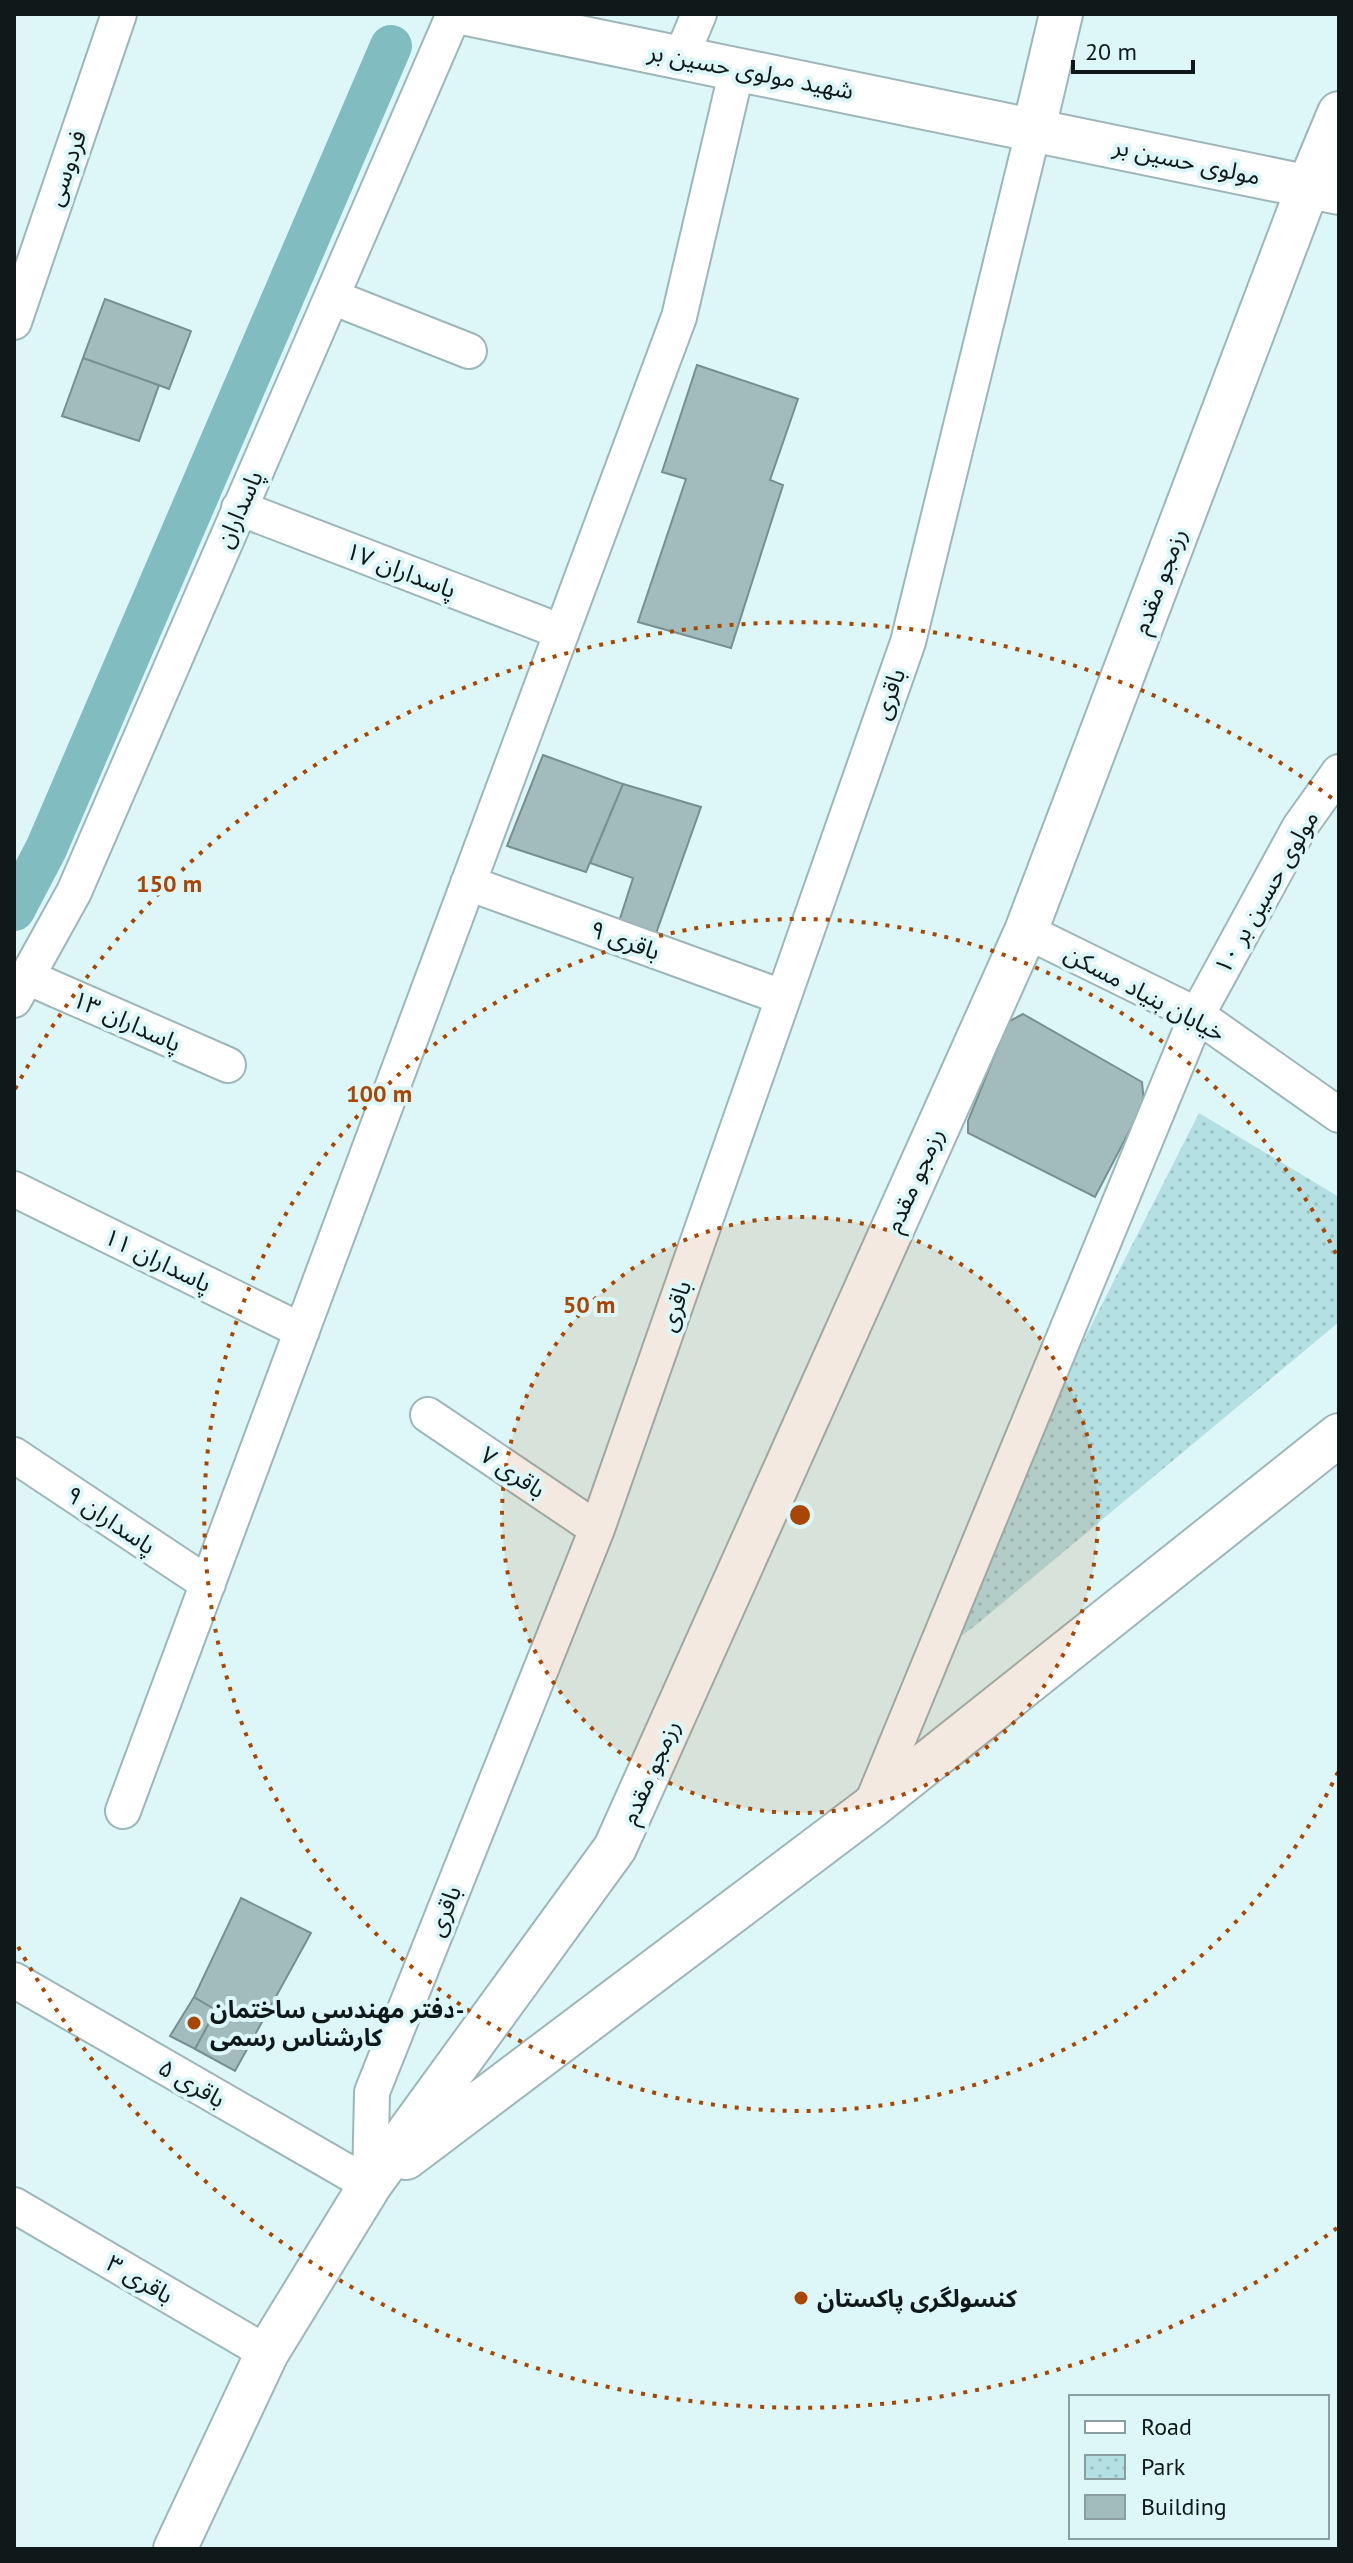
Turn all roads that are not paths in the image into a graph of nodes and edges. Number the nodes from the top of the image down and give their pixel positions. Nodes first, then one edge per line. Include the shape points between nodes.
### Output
1 (119, 14) edge
2 (454, 14) edge
3 (467, 14) edge
4 (699, 14) edge
5 (1061, 14) edge
6 (681, 57) junction
7 (737, 69) junction
8 (1339, 113) edge
9 (1034, 128) junction
10 (1324, 190) edge
11 (332, 297) junction
12 (14, 322) edge
13 (469, 351) dead end
14 (239, 508) junction
15 (562, 632) junction
16 (1339, 772) edge
17 (468, 883) junction
18 (1026, 931) junction
19 (20, 988) edge
20 (782, 997) junction
21 (1197, 1015) junction
22 (228, 1065) dead end
23 (1339, 1115) edge
24 (14, 1189) edge
25 (302, 1331) junction
26 (428, 1415) dead end
27 (1339, 1435) edge
28 (14, 1455) edge
29 (597, 1529) junction
30 (208, 1584) junction
31 (870, 1808) junction
32 (123, 1811) dead end
33 (14, 1980) edge
34 (370, 2185) junction
35 (14, 2205) edge
36 (267, 2353) junction
37 (175, 2549) edge

1 - 12 street, فردوسی
2 - 11 street, پاسداران
3 - 6 street, شهید مولوی حسین بر
4 - 6 street
5 - 9 street, باقری
6 - 7 street, شهید مولوی حسین بر
7 - 9 street, شهید مولوی حسین بر
7 - 15 street via 679,317
8 - 10 street, رزمجو مقدم
9 - 10 street, مولوی حسین بر
9 - 20 street, باقری via 908,642
10 - 18 street, رزمجو مقدم
11 - 13 street
11 - 14 street, پاسداران
14 - 15 street, پاسداران ۱۷
14 - 19 street, پاسداران via 74,892
15 - 17 street
16 - 21 street, مولوی حسین بر ۱۰ via 1299,828
17 - 20 street, باقری ۹
17 - 25 street
18 - 21 street, خیابان بنیاد مسکن
18 - 34 street, رزمجو مقدم via 615,1848
19 - 22 street, پاسداران ۱۳
20 - 29 street, باقری
21 - 23 street, خیابان بنیاد مسکن
21 - 31 street, مولوی حسین بر ۱۰
24 - 25 street, پاسداران ۱۱
25 - 30 street
26 - 29 street, باقری ۷
27 - 31 street
28 - 30 street, پاسداران ۹
29 - 34 street, باقری via 372,2092
30 - 32 street
31 - 34 street
33 - 34 street, باقری ۵
34 - 36 street
35 - 36 street, باقری ۳
36 - 37 street

